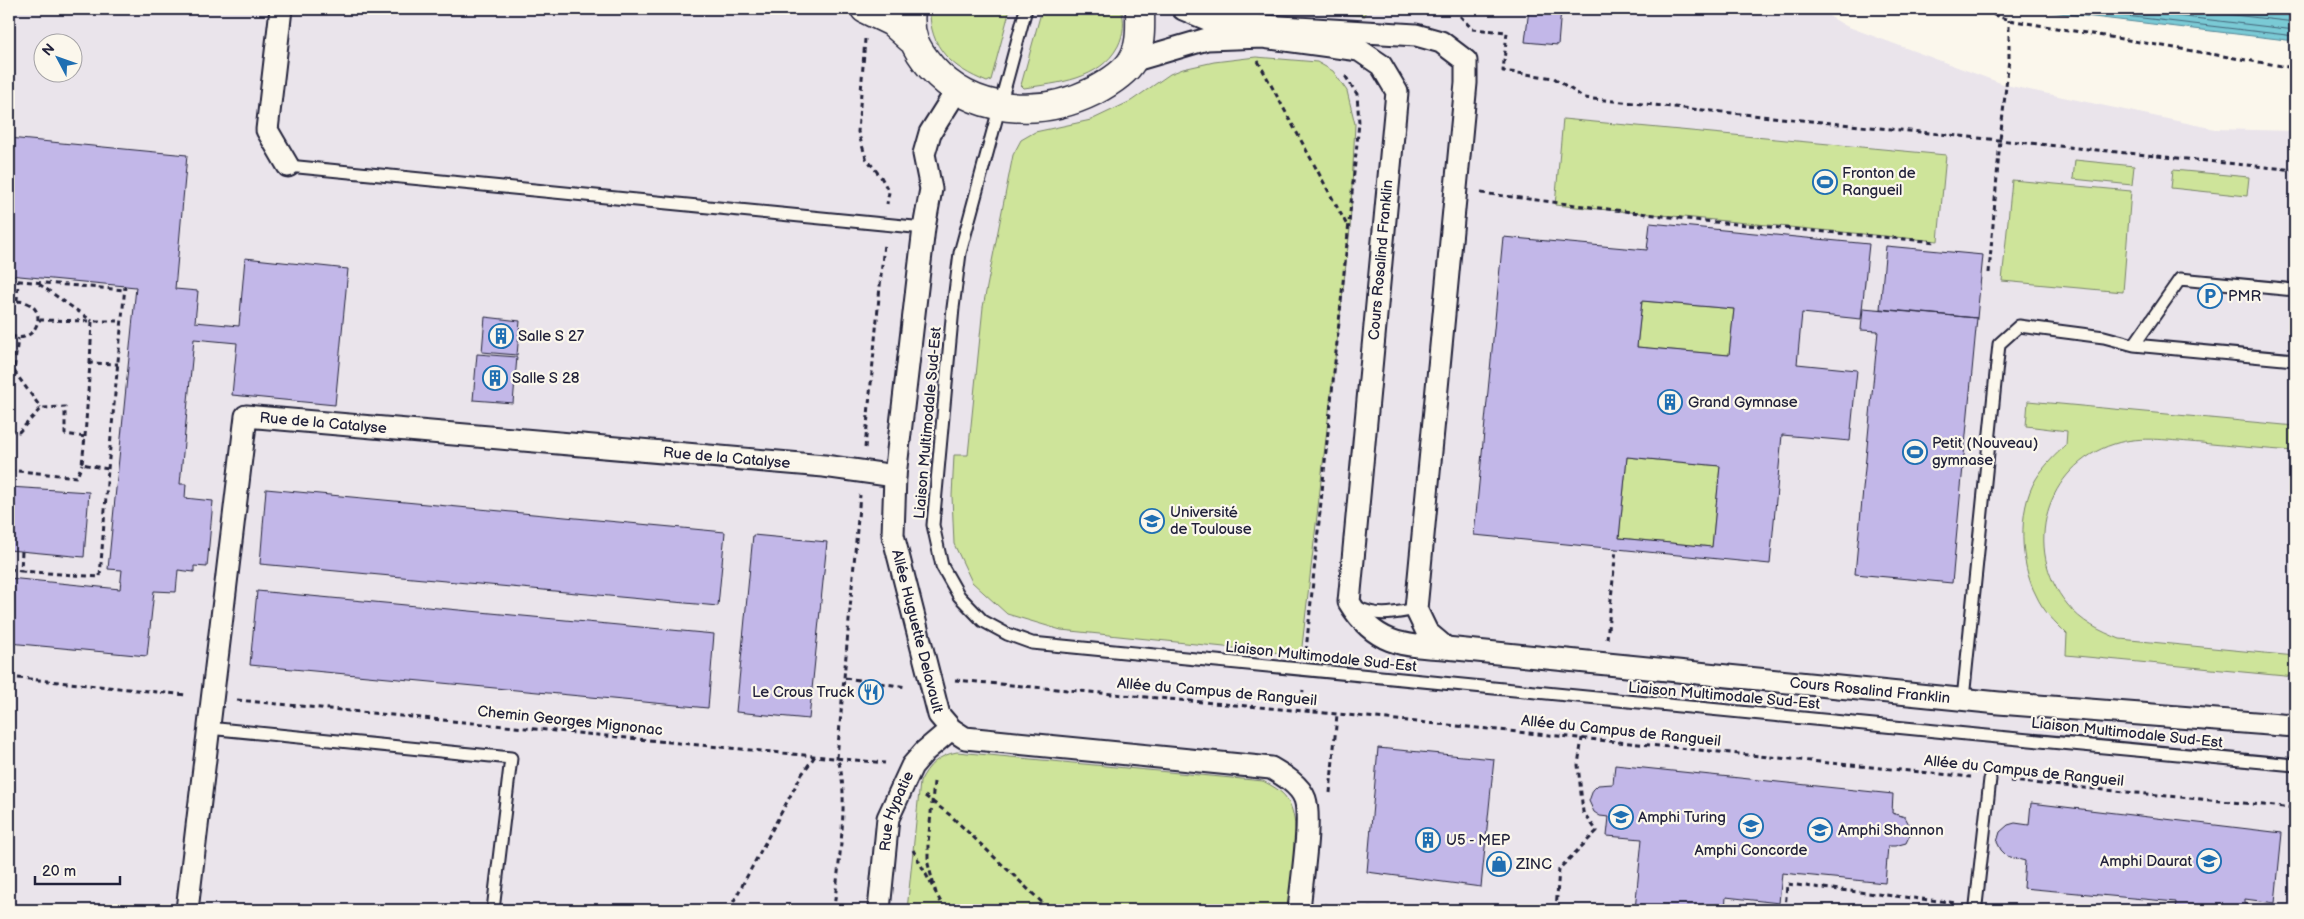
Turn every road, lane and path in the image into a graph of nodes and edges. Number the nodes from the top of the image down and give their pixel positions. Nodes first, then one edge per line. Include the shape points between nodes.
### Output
1 (281, 9) edge
2 (865, 9) edge
3 (911, 9) edge
4 (1026, 9) edge
5 (1140, 9) edge
6 (1183, 9) edge
7 (1976, 9) edge
8 (2009, 20) junction
9 (1472, 29) dead end
10 (865, 38) dead end
11 (911, 39) junction
12 (1256, 57) dead end
13 (1132, 61) junction
14 (2295, 66) edge
15 (1340, 68) dead end
16 (957, 90) junction
17 (999, 106) junction
18 (2000, 140) junction
19 (288, 166) joint
20 (2295, 170) edge
21 (1492, 194) dead end
22 (887, 204) dead end
23 (924, 228) junction
24 (1350, 229) junction
25 (884, 242) dead end
26 (1937, 242) dead end
27 (1988, 273) dead end
28 (9, 280) edge
29 (18, 281) junction
30 (37, 283) junction
31 (2295, 290) edge
32 (18, 301) junction
33 (9, 305) edge
34 (39, 320) junction
35 (92, 321) junction
36 (122, 321) junction
37 (9, 334) edge
38 (18, 338) junction
39 (2134, 345) junction
40 (2295, 360) edge
41 (90, 362) junction
42 (118, 364) junction
43 (9, 371) edge
44 (14, 371) junction
45 (42, 408) junction
46 (9, 430) edge
47 (866, 436) dead end
48 (85, 437) junction
49 (82, 464) junction
50 (108, 469) junction
51 (9, 470) edge
52 (895, 476) junction
53 (861, 488) dead end
54 (1616, 549) dead end
55 (22, 551) dead end
56 (9, 570) edge
57 (21, 571) junction
58 (1349, 602) junction
59 (1416, 609) junction
60 (1607, 644) dead end
61 (1446, 648) junction
62 (1306, 654) dead end
63 (9, 677) edge
64 (845, 678) junction
65 (954, 680) dead end
66 (907, 687) dead end
67 (203, 696) junction
68 (1963, 699) junction
69 (236, 700) dead end
70 (2295, 726) edge
71 (208, 728) junction
72 (951, 729) junction
73 (1582, 738) junction
74 (815, 756) junction
75 (837, 758) junction
76 (2295, 765) edge
77 (912, 766) junction
78 (1990, 779) junction
79 (934, 781) dead end
80 (918, 790) dead end
81 (931, 801) junction
82 (2295, 808) edge
83 (912, 850) dead end
84 (936, 893) junction
85 (1320, 904) dead end
86 (1976, 905) junction
87 (188, 910) edge
88 (493, 910) edge
89 (728, 910) edge
90 (834, 910) edge
91 (879, 910) edge
92 (945, 910) edge
93 (1050, 910) edge
94 (1299, 910) edge
95 (1378, 910) edge
96 (1556, 910) edge
97 (1785, 910) edge
98 (2027, 910) edge

1 - 19 street via 267,130
2 - 11 street via 892,22
3 - 11 street
4 - 17 lane, Liaison Multimodale Sud-Est
5 - 13 street via 1141,34
6 - 59 street via 1207,19 1248,25 1416,35 1441,42 1466,61
7 - 8 path
8 - 14 path
8 - 18 path via 2009,59
9 - 18 path via 1507,32 1503,71 1554,78 1584,98
10 - 22 path via 858,132 866,158 889,192
11 - 16 street via 938,74
12 - 24 path
13 - 17 street via 1108,83 1079,98 1044,107
13 - 58 street, Cours Rosalind Franklin via 1207,40 1263,37 1359,50 1382,65 1397,92
15 - 24 path via 1357,94 1359,123
16 - 17 street via 984,103
16 - 23 street, Allée Huguette Delavault via 930,133 924,154 931,190
17 - 76 lane, Liaison Multimodale Sud-Est via 960,254 933,525 942,566 959,596 982,621 1007,634 1032,643 1142,655
18 - 20 path
18 - 27 path
19 - 23 lane
21 - 26 path via 1703,221
23 - 52 street, Allée Huguette Delavault
24 - 62 path
25 - 47 path
28 - 29 path
29 - 30 path
29 - 32 path
30 - 35 path
30 - 36 path via 125,288
31 - 39 lane via 2180,279
32 - 33 path
32 - 34 path via 30,304
34 - 35 path
34 - 38 path via 29,336
35 - 36 path
35 - 41 path
36 - 42 path
37 - 38 path
38 - 44 path
39 - 40 lane
39 - 68 lane via 2020,326 1999,344
41 - 42 path
41 - 48 path
42 - 50 path
43 - 44 path
44 - 45 path
45 - 46 path via 19,432
45 - 48 path via 65,407 65,434
48 - 49 path
49 - 50 path
49 - 51 path via 77,477
50 - 57 path via 100,577
52 - 67 street, Rue de la Catalyse via 824,466 246,416
52 - 72 street, Allée Huguette Delavault via 892,535 939,714
53 - 64 path
54 - 60 path
55 - 57 path
56 - 57 path
58 - 59 lane via 1368,613 1379,615
58 - 61 street, Cours Rosalind Franklin via 1359,619 1384,638 1410,646
59 - 61 street via 1427,632
61 - 68 street, Cours Rosalind Franklin
63 - 67 path
64 - 66 path
64 - 75 path
65 - 73 path, Allée du Campus de Rangueil
67 - 71 street, Rue de la Catalyse
68 - 70 street, Cours Rosalind Franklin
69 - 74 path, Chemin Georges Mignonac
71 - 87 street, Rue de la Catalyse
71 - 88 lane via 510,758
72 - 77 street, Rue Hypatie
72 - 94 street, Allée Huguette Delavault via 965,738 1271,768 1289,779 1305,798 1307,821
73 - 78 path, Allée du Campus de Rangueil
73 - 96 path via 1578,765 1583,812 1597,831 1560,870
74 - 75 path, Chemin Georges Mignonac
74 - 89 path
75 - 77 path, Chemin Georges Mignonac
75 - 90 path via 842,771 842,828
77 - 91 street, Rue Hypatie via 888,818
78 - 82 path, Allée du Campus de Rangueil
78 - 86 lane
79 - 81 path
80 - 81 path
81 - 84 path via 928,864
81 - 93 path via 950,815
83 - 84 path
84 - 92 path
85 - 95 path
86 - 97 path via 1787,884
86 - 98 path

